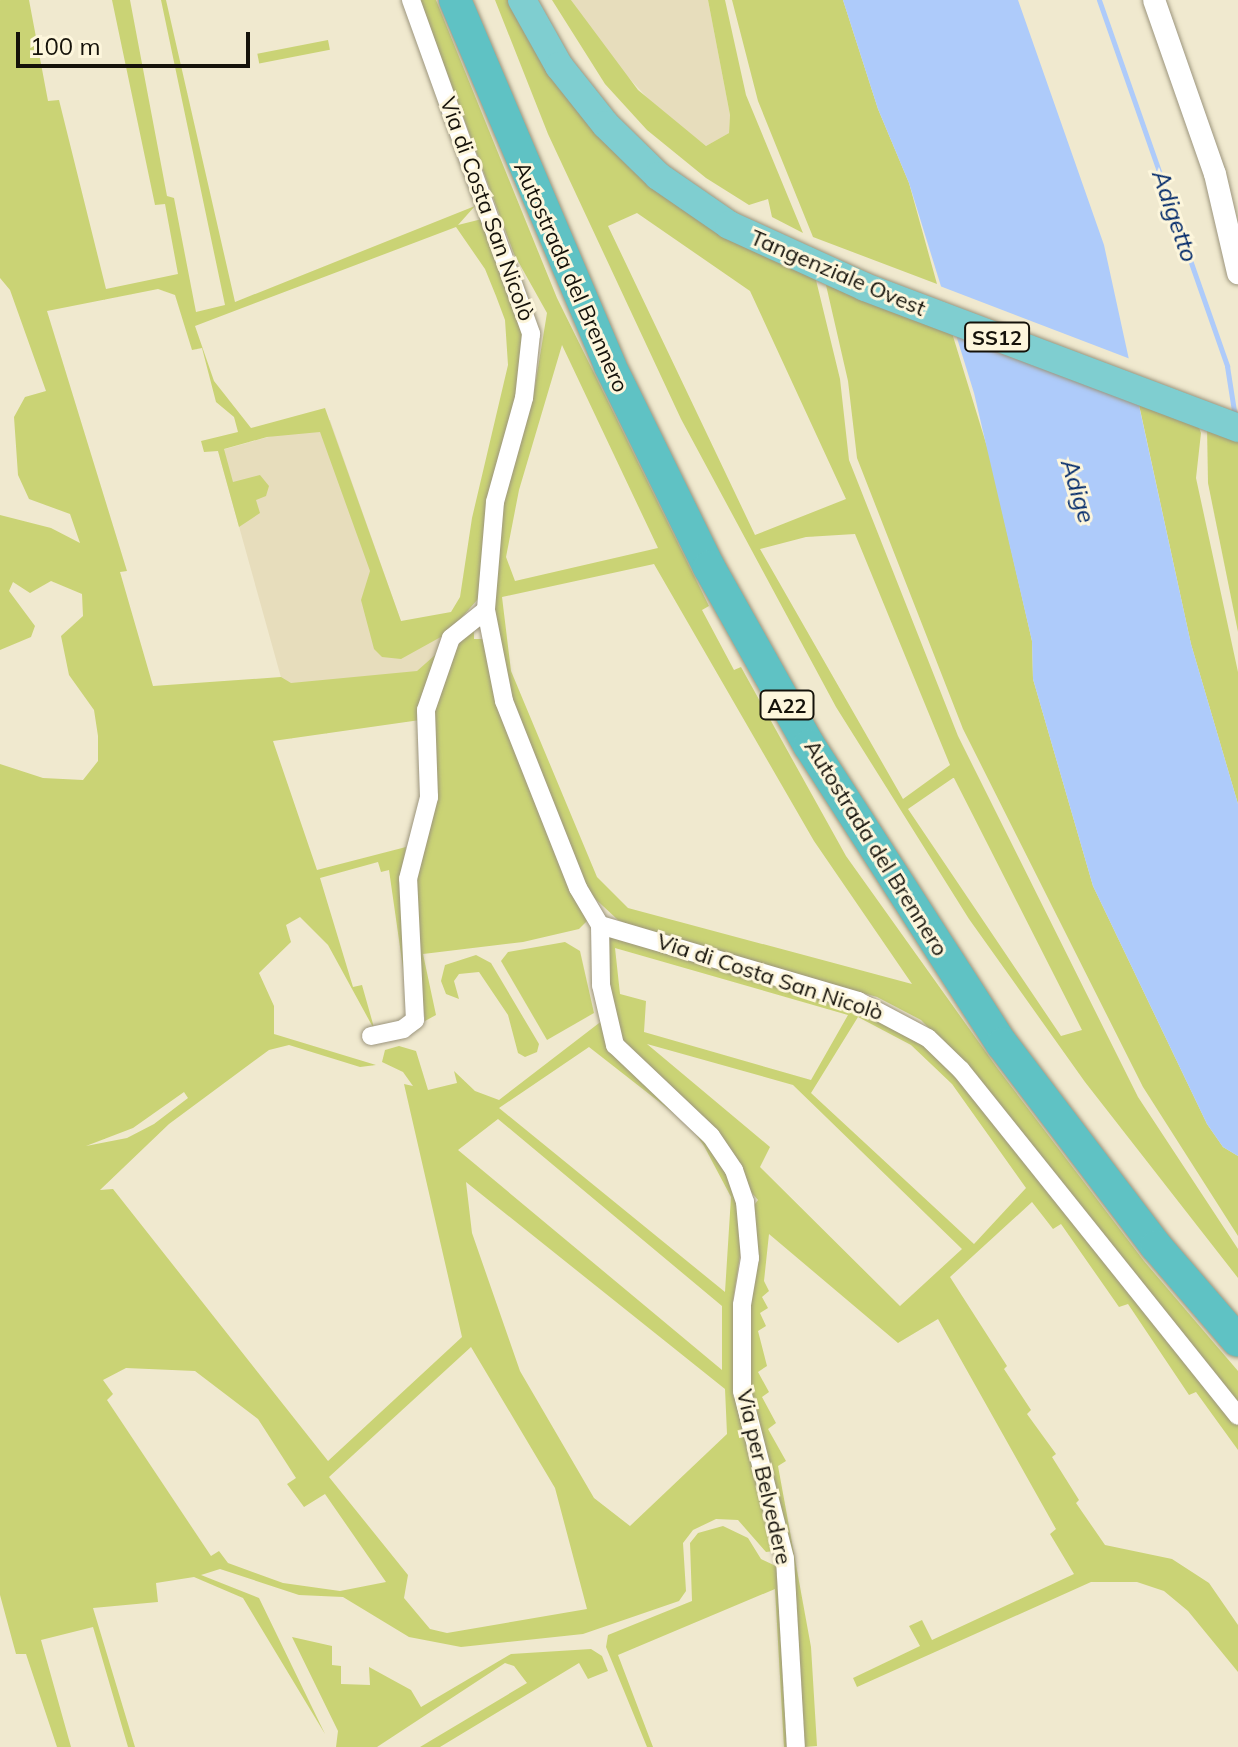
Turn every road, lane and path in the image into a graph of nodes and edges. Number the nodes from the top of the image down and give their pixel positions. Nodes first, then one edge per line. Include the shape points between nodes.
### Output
1 (411, 0) edge
2 (455, 0) edge
3 (478, 0) edge
4 (522, 0) edge
5 (542, 0) edge
6 (1154, 0) edge
7 (762, 234) junction
8 (1238, 273) edge
9 (1238, 408) edge
10 (1238, 428) edge
11 (486, 610) junction
12 (600, 925) junction
13 (371, 1036) dead end
14 (1238, 1309) edge
15 (1238, 1341) edge
16 (1238, 1416) edge
17 (796, 1747) edge

1 - 11 street, Via di Costa San Nicolò via 531,334 527,384 495,502
2 - 15 highway, Autostrada del Brennero / A22 via 610,366 709,567 809,745 1002,1044 1156,1246
3 - 14 highway, Autostrada del Brennero / A22 via 540,161 626,355 726,556 832,744 1023,1036
4 - 7 highway, Tangenziale Ovest / SS12 via 559,66 606,125 658,176
5 - 7 highway, Tangenziale Ovest / SS12 via 587,75 633,128
6 - 8 street via 1215,174
7 - 9 highway, Tangenziale Ovest / SS12
7 - 10 highway, Tangenziale Ovest / SS12
11 - 12 street, Via di Costa San Nicolò via 504,701 578,888
11 - 13 street via 451,638 426,710 429,797 408,879 415,1020 403,1029
12 - 16 street, Via di Costa San Nicolò via 858,1001 928,1038 961,1070
12 - 17 street, Via per Belvedere via 601,985 615,1045 711,1136 734,1170 745,1202 750,1258 742,1305 742,1391 785,1559

